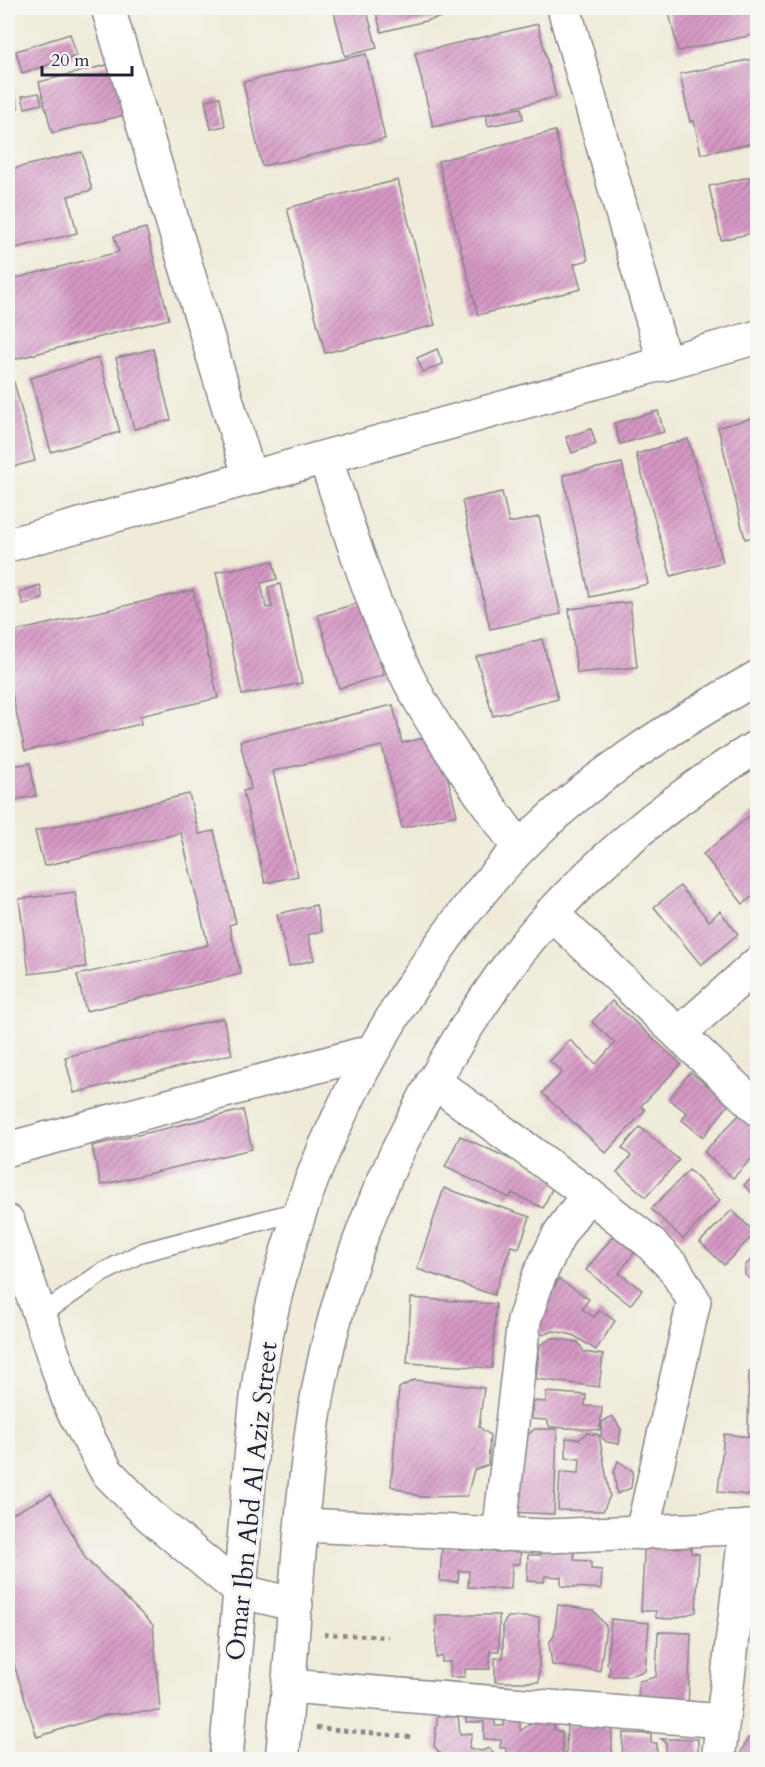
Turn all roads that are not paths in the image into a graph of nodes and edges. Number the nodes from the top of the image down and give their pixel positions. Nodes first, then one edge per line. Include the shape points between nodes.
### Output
1 (108, 8) edge
2 (564, 8) edge
3 (758, 337) edge
4 (665, 364) junction
5 (325, 458) junction
6 (250, 478) junction
7 (8, 545) edge
8 (758, 677) edge
9 (758, 746) edge
10 (519, 848) junction
11 (551, 913) junction
12 (758, 963) edge
13 (678, 1034) junction
14 (370, 1052) junction
15 (433, 1081) junction
16 (758, 1109) edge
17 (8, 1149) edge
18 (588, 1194) junction
19 (299, 1211) junction
20 (8, 1222) edge
21 (14, 1263) edge
22 (39, 1316) junction
23 (302, 1525) junction
24 (752, 1527) edge
25 (642, 1533) junction
26 (499, 1535) junction
27 (240, 1591) junction
28 (294, 1619) junction
29 (289, 1686) junction
30 (722, 1721) junction
31 (226, 1760) edge
32 (282, 1760) edge
33 (718, 1760) edge

1 - 6 street
2 - 4 street
3 - 4 street
4 - 5 street
5 - 6 street
5 - 10 street via 401,664 444,741
6 - 7 street
8 - 10 street, Omar Ibn Abd Al Aziz Street via 636,753
9 - 11 street, Omar Ibn Abd Al Aziz Street via 669,806 613,852
10 - 14 street, Omar Ibn Abd Al Aziz Street via 449,929
11 - 13 street
11 - 15 street, Omar Ibn Abd Al Aziz Street via 498,979
12 - 13 street
13 - 16 street
14 - 17 street
14 - 19 street, Omar Ibn Abd Al Aziz Street via 339,1112
15 - 18 street
15 - 23 street, Omar Ibn Abd Al Aziz Street via 397,1148 359,1239 331,1333 312,1430
18 - 25 street via 674,1268 694,1301
18 - 26 street via 560,1233 524,1320
19 - 22 lane via 143,1252 100,1274
19 - 27 street, Omar Ibn Abd Al Aziz Street via 271,1314 254,1419
20 - 21 street
21 - 22 street
22 - 27 street via 70,1407 107,1472 150,1515
23 - 26 street
23 - 28 street, Omar Ibn Abd Al Aziz Street
24 - 25 street
24 - 30 street
25 - 26 street
27 - 28 street
27 - 31 street, Omar Ibn Abd Al Aziz Street
28 - 29 street, Omar Ibn Abd Al Aziz Street
29 - 30 street
29 - 32 street, Omar Ibn Abd Al Aziz Street
30 - 33 street

